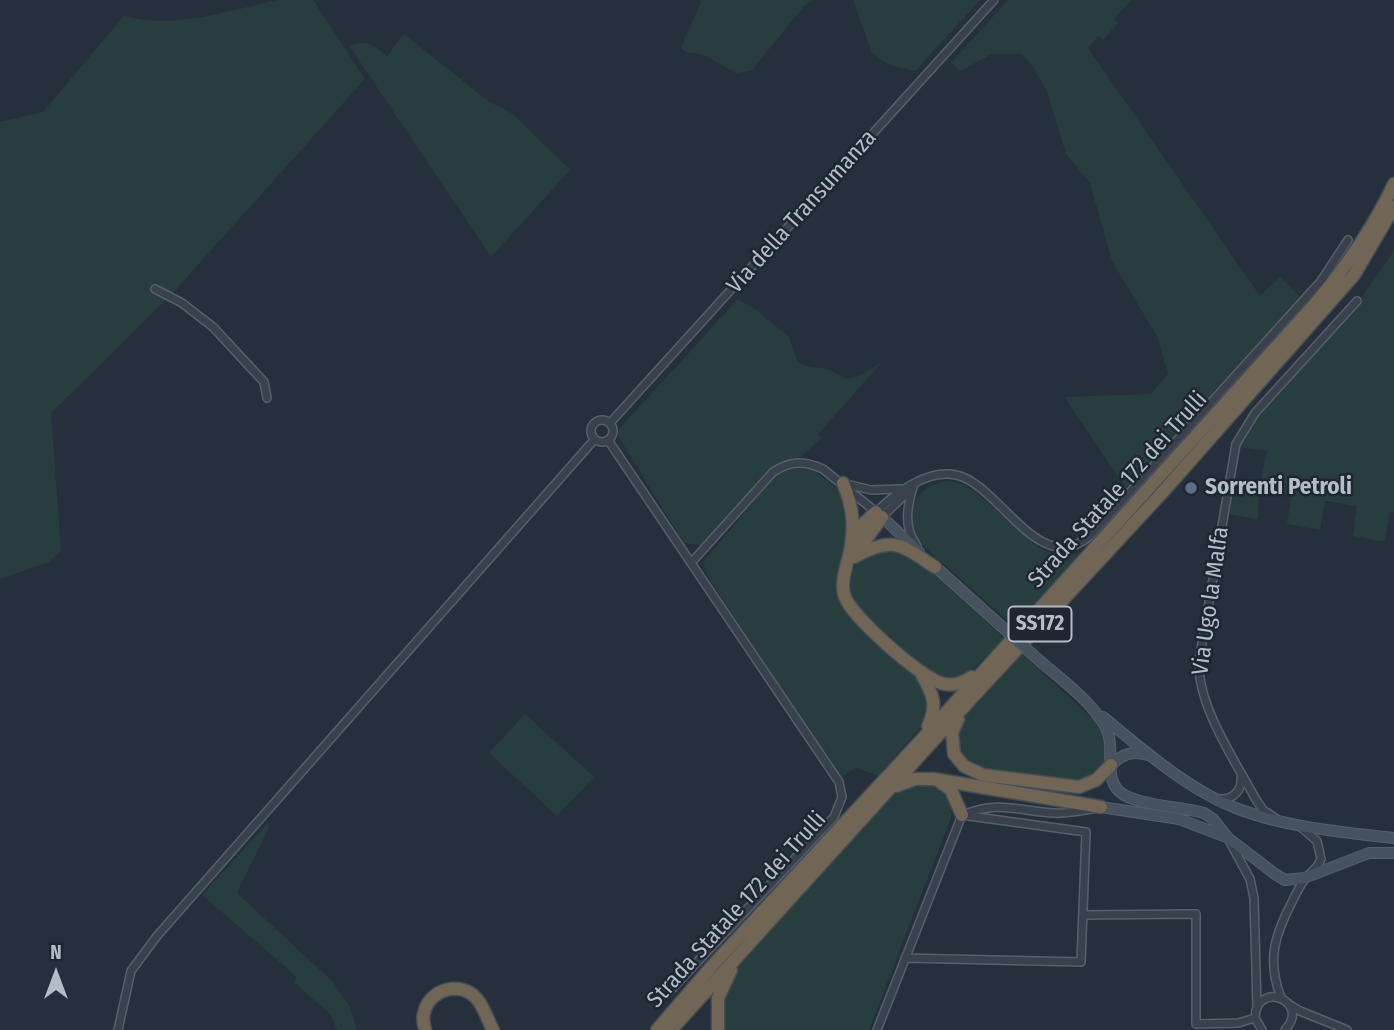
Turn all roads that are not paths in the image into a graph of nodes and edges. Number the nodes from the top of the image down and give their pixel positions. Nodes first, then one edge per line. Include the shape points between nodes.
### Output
1 (994, 0) edge
2 (1394, 184) edge
3 (1394, 207) edge
4 (1348, 240) dead end
5 (155, 289) dead end
6 (1357, 301) dead end
7 (267, 398) dead end
8 (610, 423) junction
9 (594, 440) junction
10 (608, 440) junction
11 (843, 483) junction
12 (914, 485) junction
13 (879, 514) junction
14 (852, 541) junction
15 (850, 562) junction
16 (691, 563) junction
17 (931, 563) junction
18 (984, 668) junction
19 (922, 675) junction
20 (970, 699) junction
21 (1092, 708) junction
22 (922, 738) junction
23 (1156, 759) junction
24 (1111, 765) junction
25 (1240, 770) junction
26 (933, 779) junction
27 (885, 794) junction
28 (1217, 799) junction
29 (1101, 807) junction
30 (962, 815) junction
31 (1280, 822) junction
32 (1298, 826) junction
33 (1228, 838) junction
34 (1394, 838) edge
35 (1394, 853) edge
36 (1304, 878) junction
37 (1083, 915) junction
38 (739, 955) junction
39 (905, 958) junction
40 (667, 994) dead end
41 (1281, 998) junction
42 (1289, 1004) junction
43 (1256, 1007) junction
44 (1255, 1018) junction
45 (118, 1030) edge
46 (425, 1030) edge
47 (493, 1030) edge
48 (657, 1030) edge
49 (671, 1030) edge
50 (718, 1030) edge
51 (877, 1030) edge
52 (1251, 1030) edge
53 (1262, 1030) edge
54 (1285, 1030) edge
55 (1347, 1030) edge

1 - 8 street, Via della Transumanza
2 - 18 highway, Strada Statale 172 dei Trulli / SS172 via 1348,264 1314,305
3 - 20 highway, Strada Statale 172 dei Trulli / SS172 via 1354,275 1161,494
4 - 12 street via 1321,281 1084,541 1068,546 1043,542 963,477 942,474
5 - 7 street via 213,327 264,382
6 - 25 street, Via Ugo la Malfa via 1255,413 1232,459 1198,674 1208,707
8 - 9 street via 601,419 593,423 590,432
8 - 10 street via 613,432
9 - 10 street
9 - 45 street via 157,936 131,971
10 - 16 street
11 - 12 street via 882,491
11 - 13 street
11 - 14 highway via 854,516
11 - 16 street via 813,464 781,467
12 - 13 street via 893,495
12 - 17 street via 907,526
13 - 14 highway via 860,527
13 - 15 highway
13 - 17 street
14 - 15 highway
15 - 17 highway via 881,544 897,545
15 - 19 highway via 843,586 848,606
16 - 40 street via 839,782 842,797 834,817
17 - 21 street, bridge
18 - 19 highway via 957,684
18 - 22 highway, Strada Statale 172 dei Trulli / SS172
19 - 22 highway via 934,701
20 - 24 highway via 951,740 958,760 973,771 1079,788
20 - 27 highway, Strada Statale 172 dei Trulli / SS172
21 - 23 street
21 - 24 street via 1110,736
22 - 48 highway, Strada Statale 172 dei Trulli / SS172
23 - 24 street via 1134,752
23 - 28 street
24 - 33 street via 1114,785 1125,796 1204,813
25 - 28 street via 1238,792
25 - 31 street, Via Ugo la Malfa via 1259,805
26 - 27 highway via 907,781
26 - 29 highway
26 - 30 highway via 951,790
27 - 38 highway, Strada Statale 172 dei Trulli / SS172
28 - 31 street
29 - 30 street via 1066,813 988,807
29 - 33 street via 1179,819
30 - 37 street via 1086,832
30 - 39 street
31 - 32 street
32 - 34 street
32 - 36 street via 1313,835 1321,853 1319,865
33 - 36 street via 1280,878
33 - 43 street via 1254,898
35 - 36 street via 1363,855
36 - 41 street via 1275,938
37 - 39 street via 1081,962
37 - 44 street via 1196,914 1196,1024
38 - 49 highway, Strada Statale 172 dei Trulli / SS172
38 - 50 highway via 718,998
39 - 51 street
41 - 42 street
41 - 43 street via 1265,999
42 - 54 street via 1292,1016
42 - 55 street
43 - 44 street
44 - 52 street
44 - 53 street
46 - 47 highway via 423,1014 430,1000 441,990 454,988 478,1000

